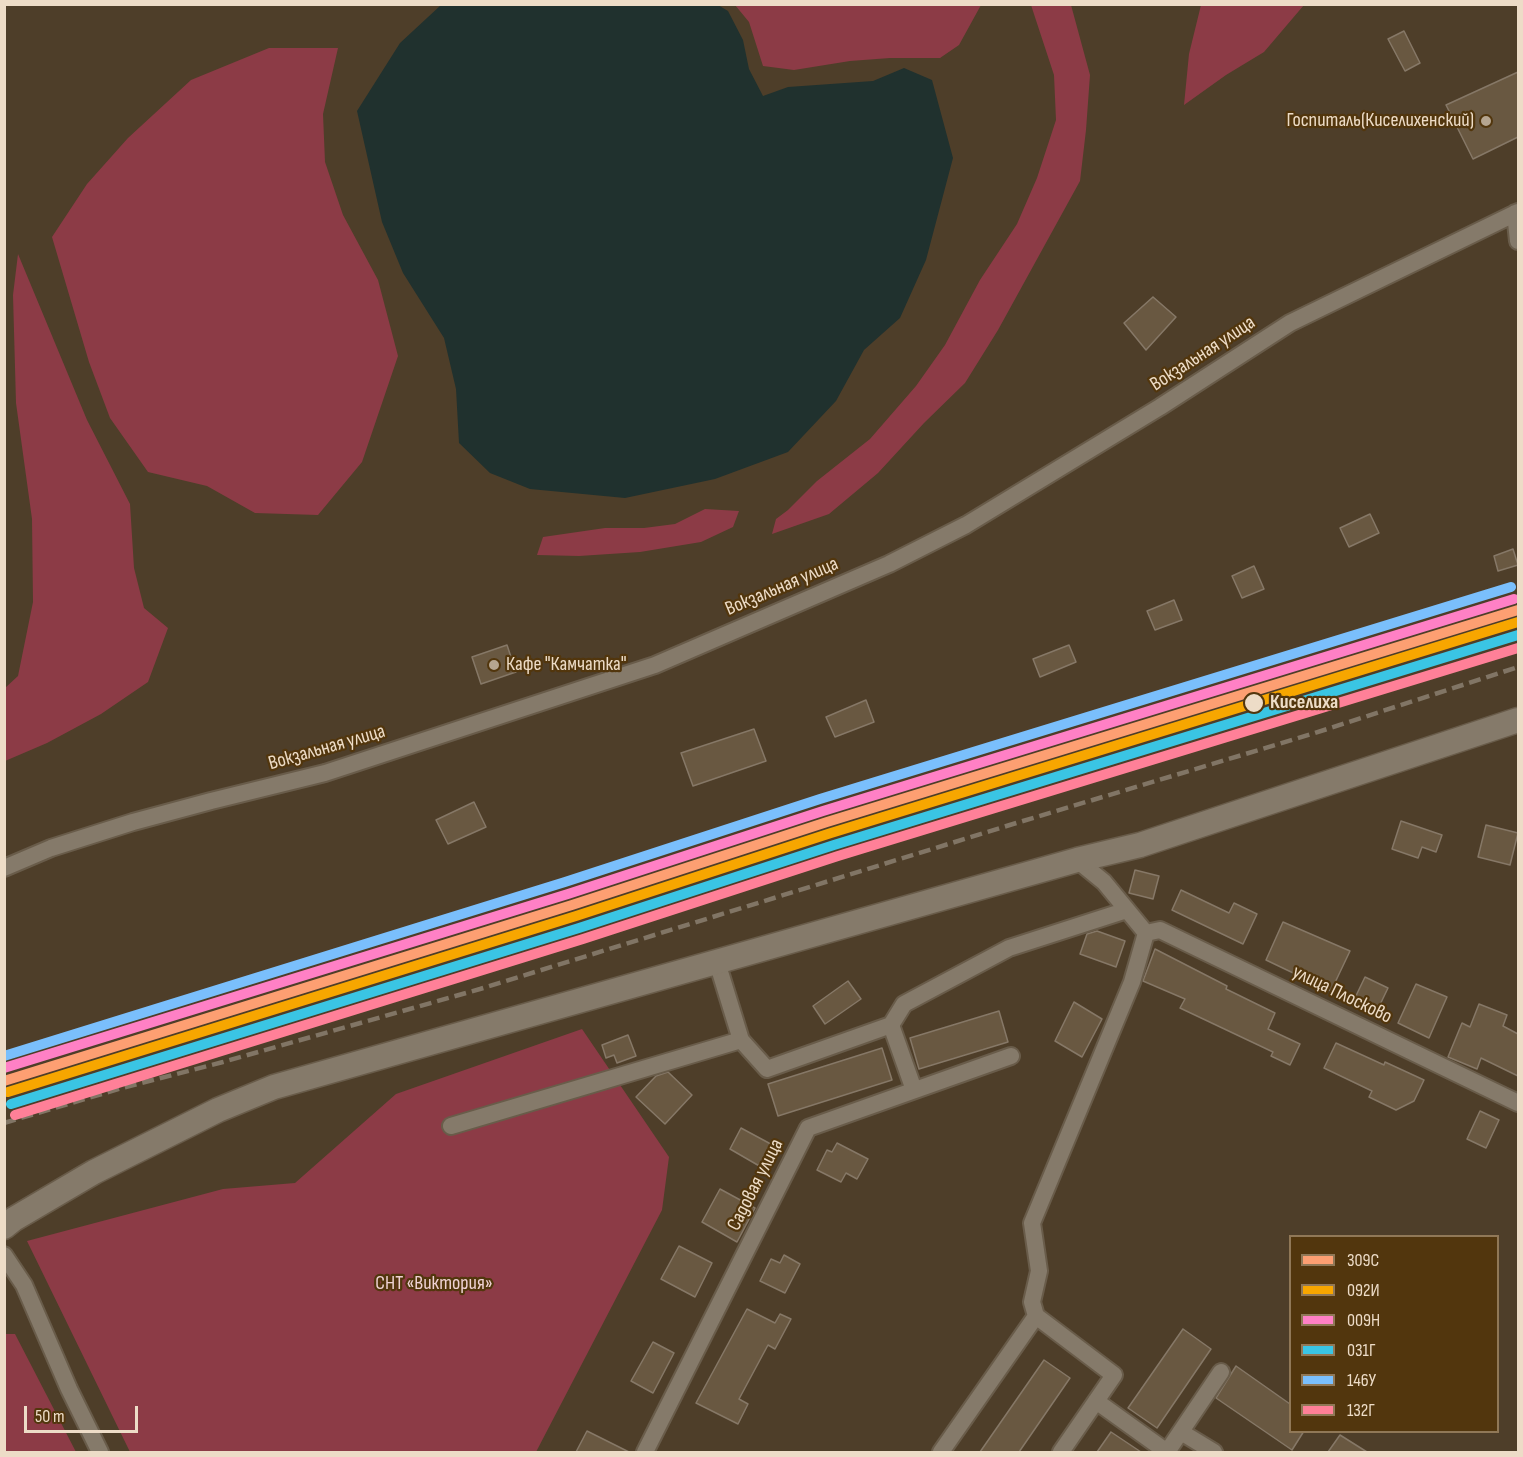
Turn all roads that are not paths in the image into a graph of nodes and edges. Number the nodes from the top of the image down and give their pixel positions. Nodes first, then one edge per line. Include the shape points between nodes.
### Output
1 (1517, 213) edge
2 (1518, 241) edge
3 (1518, 720) edge
4 (1077, 860) junction
5 (4, 868) edge
6 (1127, 910) junction
7 (1146, 933) junction
8 (717, 962) junction
9 (891, 1025) junction
10 (741, 1040) junction
11 (1011, 1056) dead end
12 (914, 1090) junction
13 (1518, 1103) edge
14 (452, 1126) dead end
15 (4, 1227) edge
16 (4, 1255) edge
17 (1036, 1316) junction
18 (1221, 1372) dead end
19 (1096, 1401) junction
20 (1181, 1432) junction
21 (100, 1452) edge
22 (645, 1452) edge
23 (941, 1452) edge
24 (1061, 1452) edge
25 (1167, 1452) edge
26 (1214, 1452) edge

1 - 2 street
1 - 5 street, Вокзальная улица via 1290,323 966,525 889,564 665,661 326,773 133,822 51,848
3 - 4 street via 1140,845
4 - 6 street via 1104,882
4 - 8 street
6 - 7 street
6 - 9 street via 1009,948 904,1004
7 - 13 street, улица Плосково via 1160,930
7 - 17 street via 1132,982 1032,1223 1039,1272 1032,1302
8 - 10 street
8 - 15 street via 274,1087 93,1172
9 - 10 street via 767,1069
9 - 12 street
10 - 14 street
11 - 12 street, Садовая улица
12 - 22 street, Садовая улица via 808,1128
16 - 21 street via 24,1285
17 - 19 street via 1114,1375
17 - 23 street
18 - 20 street
19 - 24 street
19 - 25 street
20 - 25 street
20 - 26 street

